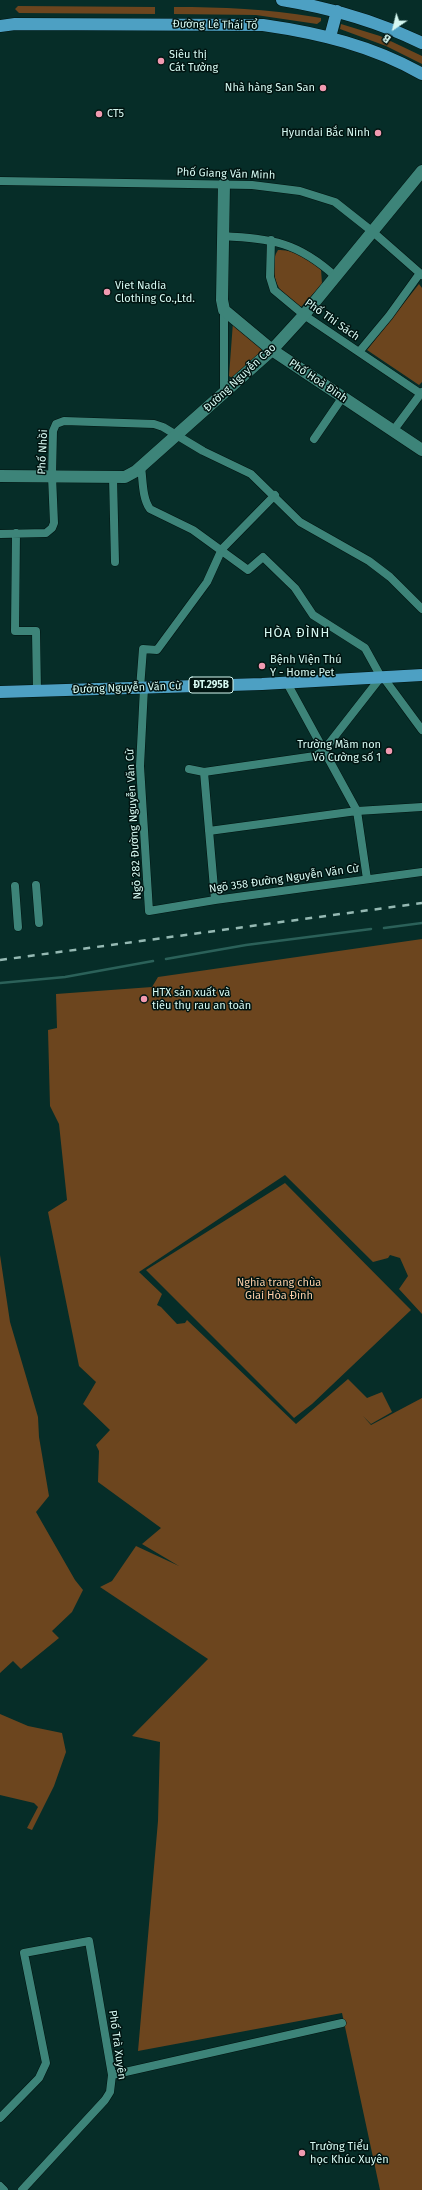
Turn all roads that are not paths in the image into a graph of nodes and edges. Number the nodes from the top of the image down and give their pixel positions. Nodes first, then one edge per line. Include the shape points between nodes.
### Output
1 (282, 0) edge
2 (337, 11) junction
3 (0, 26) edge
4 (330, 37) junction
5 (422, 43) edge
6 (422, 74) edge
7 (422, 171) edge
8 (0, 181) edge
9 (224, 184) junction
10 (373, 232) junction
11 (222, 236) junction
12 (271, 240) junction
13 (421, 274) edge
14 (336, 277) junction
15 (224, 310) junction
16 (304, 315) junction
17 (272, 350) junction
18 (359, 352) junction
19 (224, 393) junction
20 (421, 393) edge
21 (342, 398) junction
22 (393, 431) junction
23 (178, 436) junction
24 (314, 439) dead end
25 (422, 450) edge
26 (142, 467) junction
27 (0, 476) edge
28 (52, 476) junction
29 (113, 477) junction
30 (275, 495) junction
31 (16, 533) junction
32 (0, 534) edge
33 (222, 550) junction
34 (115, 562) dead end
35 (422, 610) edge
36 (422, 675) edge
37 (382, 677) junction
38 (287, 683) junction
39 (142, 688) junction
40 (38, 691) junction
41 (0, 692) edge
42 (422, 730) edge
43 (324, 750) junction
44 (189, 769) dead end
45 (204, 772) junction
46 (422, 807) edge
47 (357, 811) junction
48 (210, 831) junction
49 (422, 872) edge
50 (367, 879) junction
51 (36, 885) dead end
52 (15, 886) dead end
53 (215, 900) junction
54 (149, 911) joint
55 (39, 923) dead end
56 (18, 927) dead end
57 (342, 2023) dead end
58 (112, 2075) junction
59 (0, 2118) edge
60 (0, 2186) edge
61 (4, 2190) edge
62 (22, 2190) edge

1 - 2 main road
2 - 4 main road
2 - 5 main road via 375,23
3 - 4 main road, Đường Lê Thái Tổ via 253,25
4 - 6 main road, Đường Lê Thái Tổ via 384,56
7 - 10 main road, Đường Nguyễn Cao
8 - 9 street, Phố Giang Văn Minh
9 - 10 street, Phố Giang Văn Minh via 268,185 318,196 335,202
9 - 11 main road
10 - 13 street, Phố Giang Văn Minh
10 - 14 main road, Đường Nguyễn Cao
11 - 12 street
11 - 15 main road
12 - 14 street via 314,258
12 - 16 street, Phố Thi Sách via 270,277 274,290
13 - 18 street
14 - 16 main road, Đường Nguyễn Cao
15 - 17 main road, Phố Hoà Đình
15 - 19 street
16 - 17 main road, Đường Nguyễn Cao
16 - 18 street, Phố Thi Sách
17 - 19 main road, Đường Nguyễn Cao
17 - 21 main road, Phố Hoà Đình
18 - 20 street, Phố Thi Sách
19 - 23 main road, Đường Nguyễn Cao
20 - 22 street
21 - 22 main road, Phố Hoà Đình
21 - 24 street
22 - 25 main road, Phố Hoà Đình
23 - 26 main road, Đường Nguyễn Cao
23 - 28 street, Phố Nhồi via 163,427 150,424 60,422 55,425 53,431
23 - 30 street via 252,474
26 - 29 main road, Đường Nguyễn Cao via 125,477
26 - 33 street via 146,504 150,509 193,530
27 - 28 main road, Đường Nguyễn Cao
28 - 29 main road, Đường Nguyễn Cao
28 - 31 street, Phố Nhồi via 52,528 46,533
29 - 34 street
30 - 33 street
30 - 35 street via 308,527 369,561 390,577
31 - 32 street, Phố Nhồi
31 - 40 street via 15,631 36,631
33 - 37 street via 248,570 260,558 267,560 295,588 313,615 365,648
33 - 39 street, Ngõ 282 Đường Nguyễn Văn Cừ via 208,582 157,650 143,649
36 - 37 main road, Đường Nguyễn Văn Cừ / ĐT.295B
37 - 38 main road, Đường Nguyễn Văn Cừ / ĐT.295B
37 - 42 street
37 - 43 street
38 - 39 main road, Đường Nguyễn Văn Cừ / ĐT.295B
38 - 43 street
39 - 40 main road, Đường Nguyễn Văn Cừ / ĐT.295B
39 - 54 street, Ngõ 282 Đường Nguyễn Văn Cừ via 140,766
40 - 41 main road, Đường Nguyễn Văn Cừ / ĐT.295B
43 - 45 street via 315,756
43 - 47 street
44 - 45 street
45 - 48 street
46 - 47 street
47 - 48 street
47 - 50 street
48 - 53 street
49 - 50 street, Ngõ 358 Đường Nguyễn Văn Cừ
50 - 53 street, Ngõ 358 Đường Nguyễn Văn Cừ
51 - 55 street
52 - 56 street
53 - 54 street, Ngõ 358 Đường Nguyễn Văn Cừ
57 - 58 street
58 - 59 street, Phố Trà Xuyên via 89,1942 24,1953 46,2064 39,2078
58 - 62 street, Phố Trà Xuyên via 110,2092 105,2100
60 - 61 street

